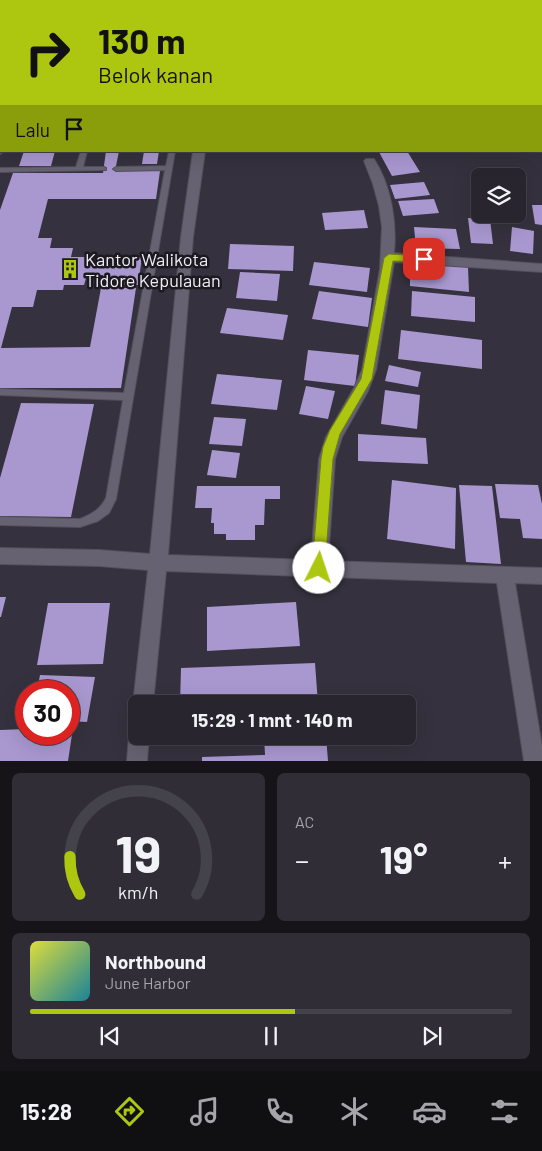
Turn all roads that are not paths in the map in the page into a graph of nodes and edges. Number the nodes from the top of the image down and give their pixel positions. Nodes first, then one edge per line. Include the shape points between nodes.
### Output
1 (84, 152) edge
2 (172, 152) edge
3 (199, 152) edge
4 (370, 161) dead end
5 (169, 168) junction
6 (79, 169) junction
7 (104, 169) dead end
8 (116, 169) dead end
9 (0, 170) edge
10 (389, 258) junction
11 (542, 268) edge
12 (0, 392) edge
13 (128, 397) junction
14 (0, 521) edge
15 (0, 556) edge
16 (158, 562) junction
17 (319, 568) junction
18 (505, 574) junction
19 (542, 576) edge
20 (144, 695) edge
21 (139, 745) edge
22 (137, 761) edge
23 (534, 761) edge

1 - 6 lane
2 - 5 lane
3 - 16 street via 187,237
4 - 10 street via 384,198
5 - 8 lane
5 - 13 lane
6 - 7 lane
6 - 9 lane
10 - 11 street
10 - 17 street via 366,379 334,433 330,447
12 - 13 lane
13 - 14 lane via 111,500 104,510 80,523
15 - 16 street
16 - 17 street
16 - 20 street
17 - 18 street
18 - 19 street
18 - 23 street
21 - 22 street

